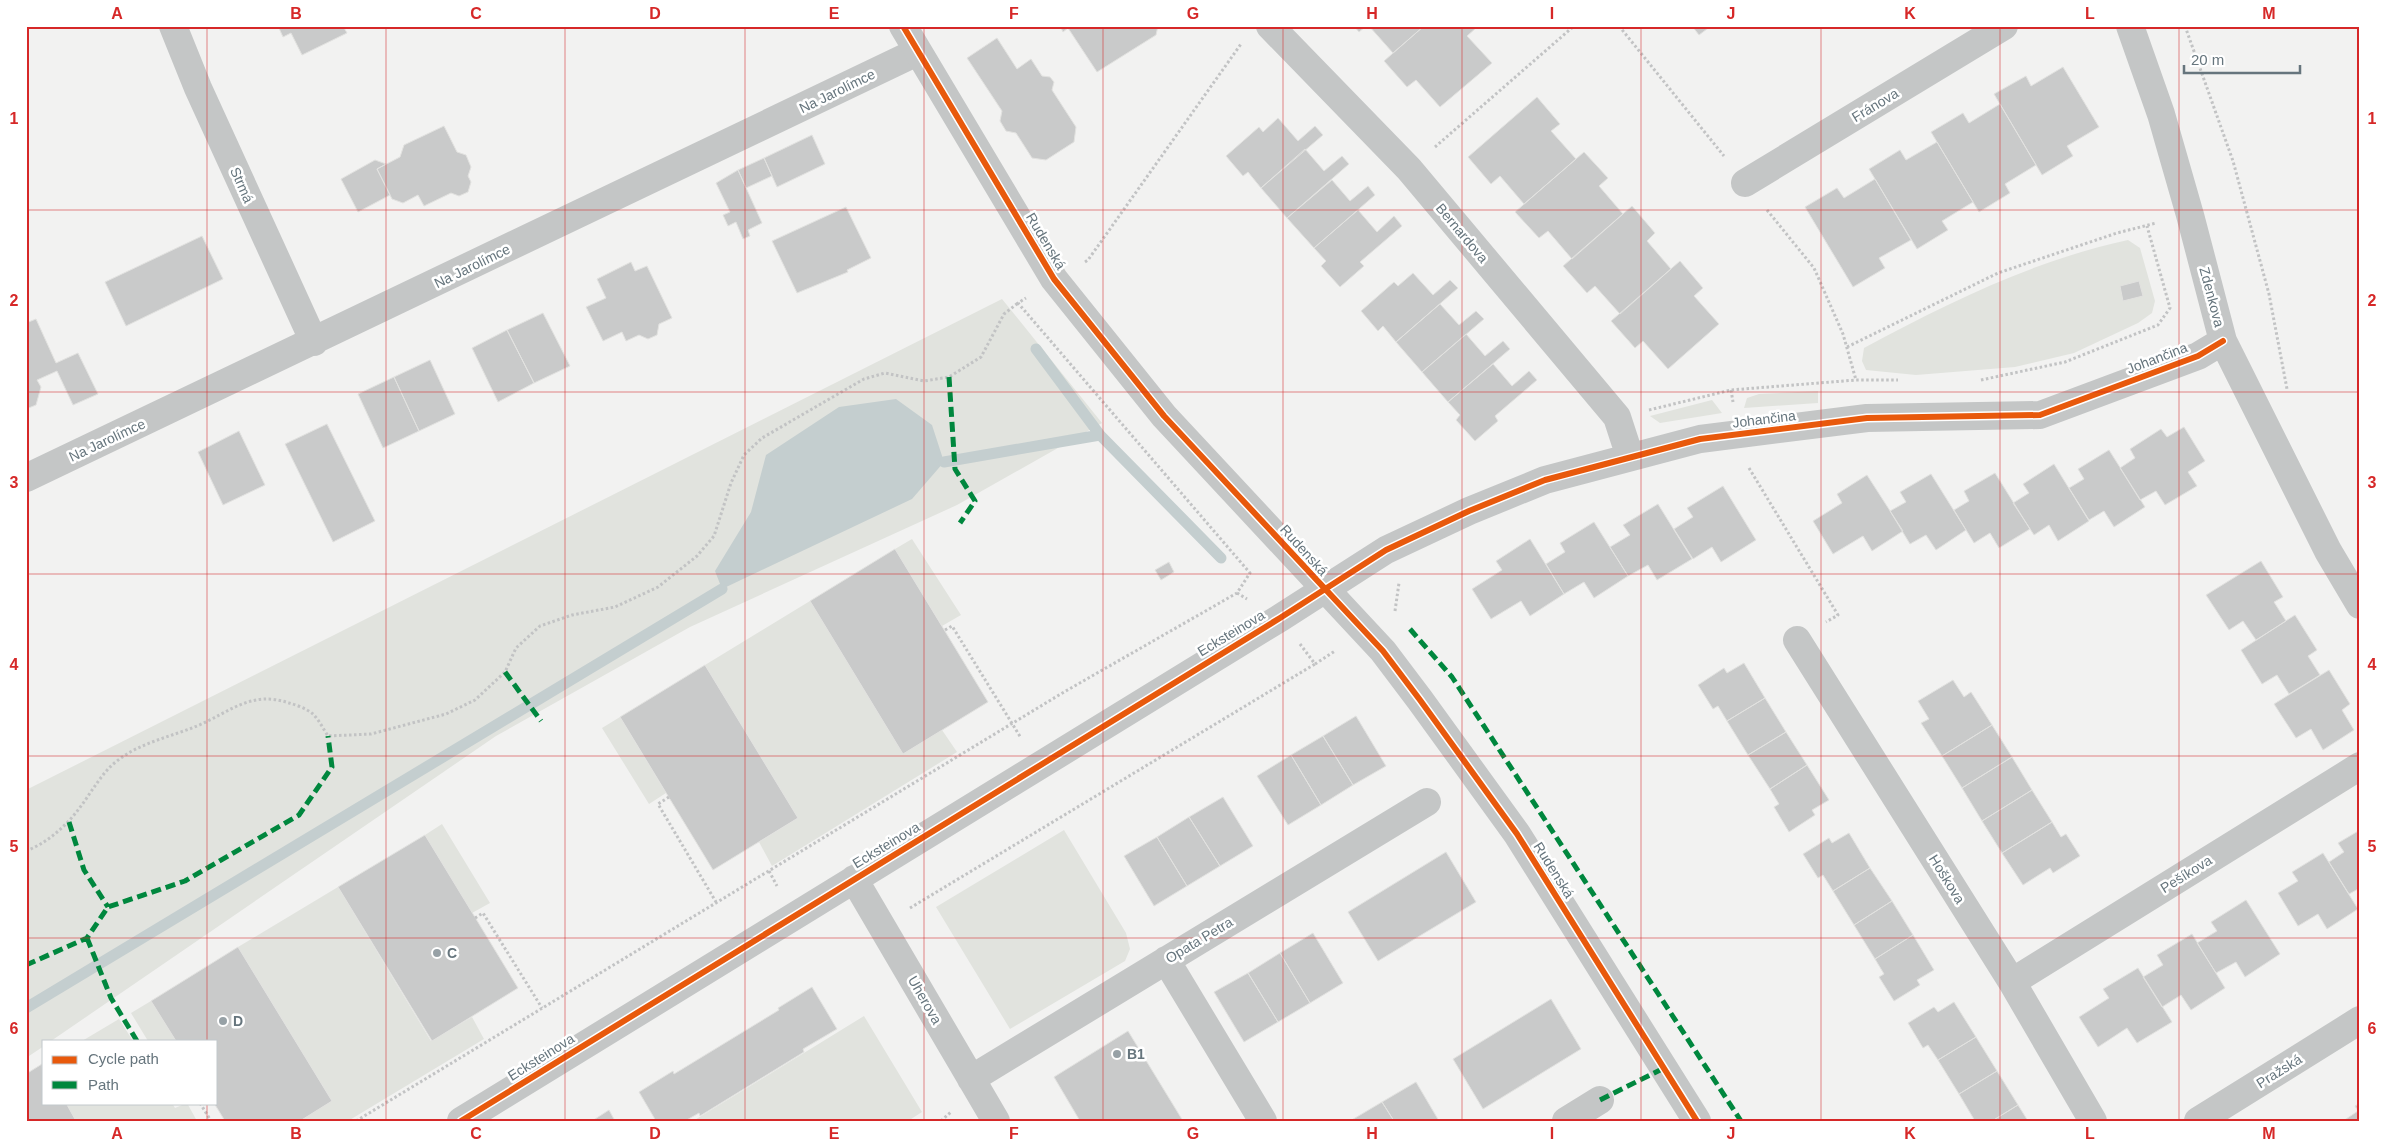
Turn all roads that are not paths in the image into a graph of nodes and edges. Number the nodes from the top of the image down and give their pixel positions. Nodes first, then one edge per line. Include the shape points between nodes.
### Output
1 (173, 26) edge
2 (903, 26) edge
3 (1270, 26) edge
4 (2004, 26) edge
5 (2130, 26) edge
6 (917, 52) junction
7 (1745, 183) dead end
8 (2223, 341) junction
9 (314, 342) junction
10 (1630, 457) junction
11 (26, 478) edge
12 (1324, 590) junction
13 (2360, 605) edge
14 (1797, 640) road end
15 (2360, 766) edge
16 (1427, 802) dead end
17 (854, 879) junction
18 (1166, 960) junction
19 (2012, 982) junction
20 (2360, 1020) edge
21 (971, 1079) junction
22 (1600, 1100) dead end
23 (461, 1121) edge
24 (996, 1121) edge
25 (1263, 1121) edge
26 (1566, 1121) edge
27 (1697, 1121) edge
28 (2093, 1121) edge
29 (2198, 1121) edge

1 - 9 street, Strmá
2 - 6 street, Rudenská
3 - 10 street, Bernardova via 1409,169 1617,417
4 - 7 street, Fránova
5 - 8 street, Zdenkova via 2161,114
6 - 9 street, Na Jarolímce
6 - 12 street, Rudenská via 1054,279 1164,416
8 - 10 street, Johančina via 2198,356 2040,415 1867,418 1700,439
8 - 13 street, Zdenkova via 2328,551
9 - 11 street, Na Jarolímce
10 - 12 street, Johančina via 1545,480 1470,511 1386,550
12 - 17 street, Ecksteinova
12 - 27 street, Rudenská via 1393,665 1517,834
14 - 19 street, Hoškova
15 - 19 street, Pešíkova
16 - 18 street, Opata Petra
17 - 21 street, Uherova
17 - 23 street, Ecksteinova
18 - 21 street, Opata Petra
18 - 25 street
19 - 28 street, Hoškova
20 - 29 street, Pražská
21 - 24 street, Uherova
22 - 26 street

